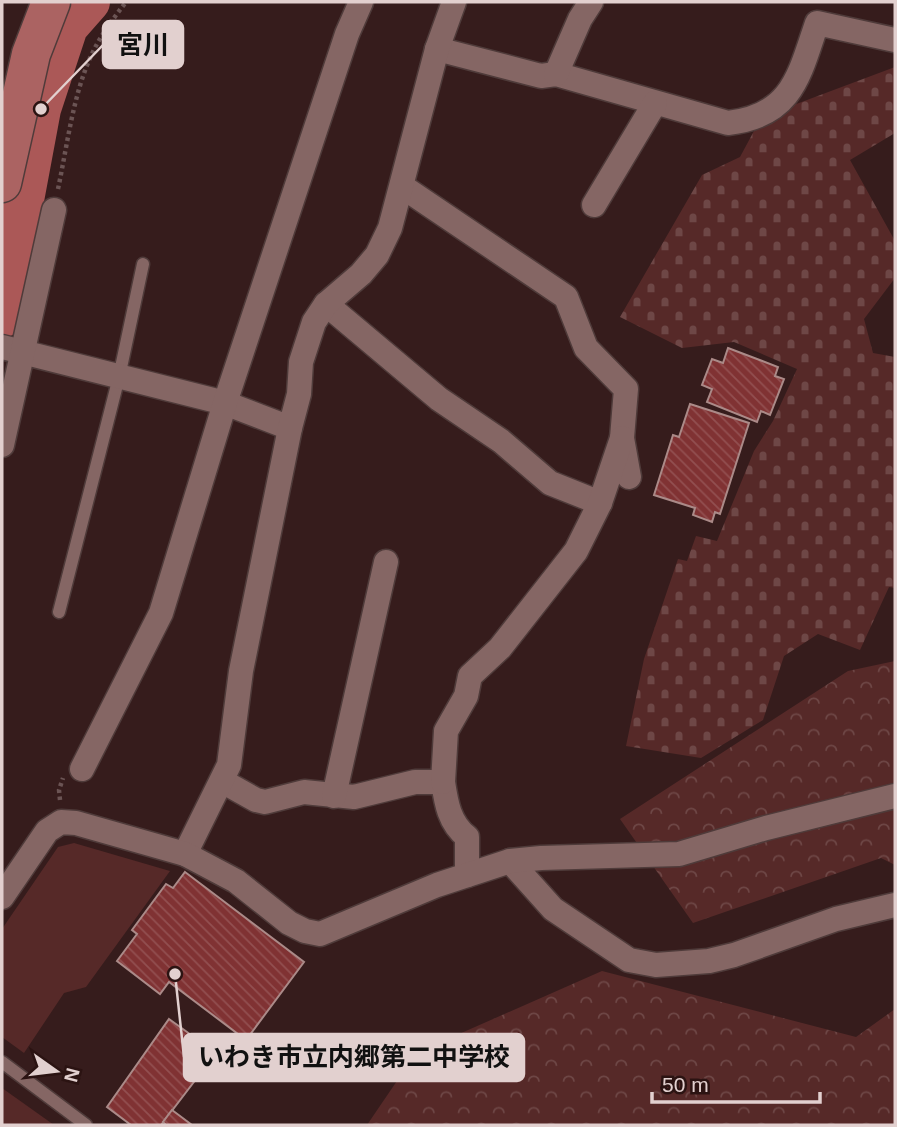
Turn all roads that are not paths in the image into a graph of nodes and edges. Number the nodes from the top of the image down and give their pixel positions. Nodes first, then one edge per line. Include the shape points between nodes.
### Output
1 (51, 2) edge
2 (361, 2) edge
3 (454, 2) edge
4 (591, 2) edge
5 (895, 40) edge
6 (437, 49) junction
7 (556, 74) junction
8 (655, 103) junction
9 (2, 183) edge
10 (403, 187) junction
11 (594, 205) dead end
12 (54, 209) road end
13 (144, 264) dead end
14 (326, 304) junction
15 (13, 350) edge
16 (119, 377) junction
17 (225, 403) junction
18 (290, 428) junction
19 (622, 438) junction
20 (2, 445) edge
21 (629, 477) dead end
22 (600, 503) junction
23 (386, 562) dead end
24 (59, 612) dead end
25 (82, 769) dead end
26 (222, 781) junction
27 (443, 782) junction
28 (334, 796) junction
29 (895, 796) edge
30 (192, 841) junction
31 (510, 862) junction
32 (467, 869) junction
33 (2, 897) edge
34 (895, 905) edge
35 (2, 1062) edge
36 (86, 1125) edge

1 - 9 main road via 31,54
2 - 17 street
3 - 6 street
4 - 7 street
5 - 8 street via 817,23 799,77 780,105 747,121 728,123
6 - 7 street via 541,76
6 - 10 street
7 - 8 street
8 - 11 street
10 - 14 street via 377,256
10 - 19 street via 566,297 586,348 626,388
12 - 15 street
13 - 16 lane
14 - 18 street via 314,322 301,362
14 - 22 street via 439,399 501,441 550,483
15 - 16 street
15 - 20 street
16 - 17 street
16 - 24 lane
17 - 18 street
17 - 25 street via 161,613
18 - 26 street via 241,671 229,765
19 - 21 street
19 - 22 street
22 - 27 street via 576,551 500,648 470,676 466,696 446,731
23 - 28 street
26 - 28 street via 265,802 304,792
26 - 30 street
27 - 28 street via 415,782 354,797
27 - 32 street via 447,807 458,830 467,837
29 - 31 street via 679,854
30 - 32 street via 289,923 320,934
30 - 33 street via 61,822 47,831
31 - 32 street
31 - 34 street via 553,909 629,960 656,965 734,955 836,919
35 - 36 lane

